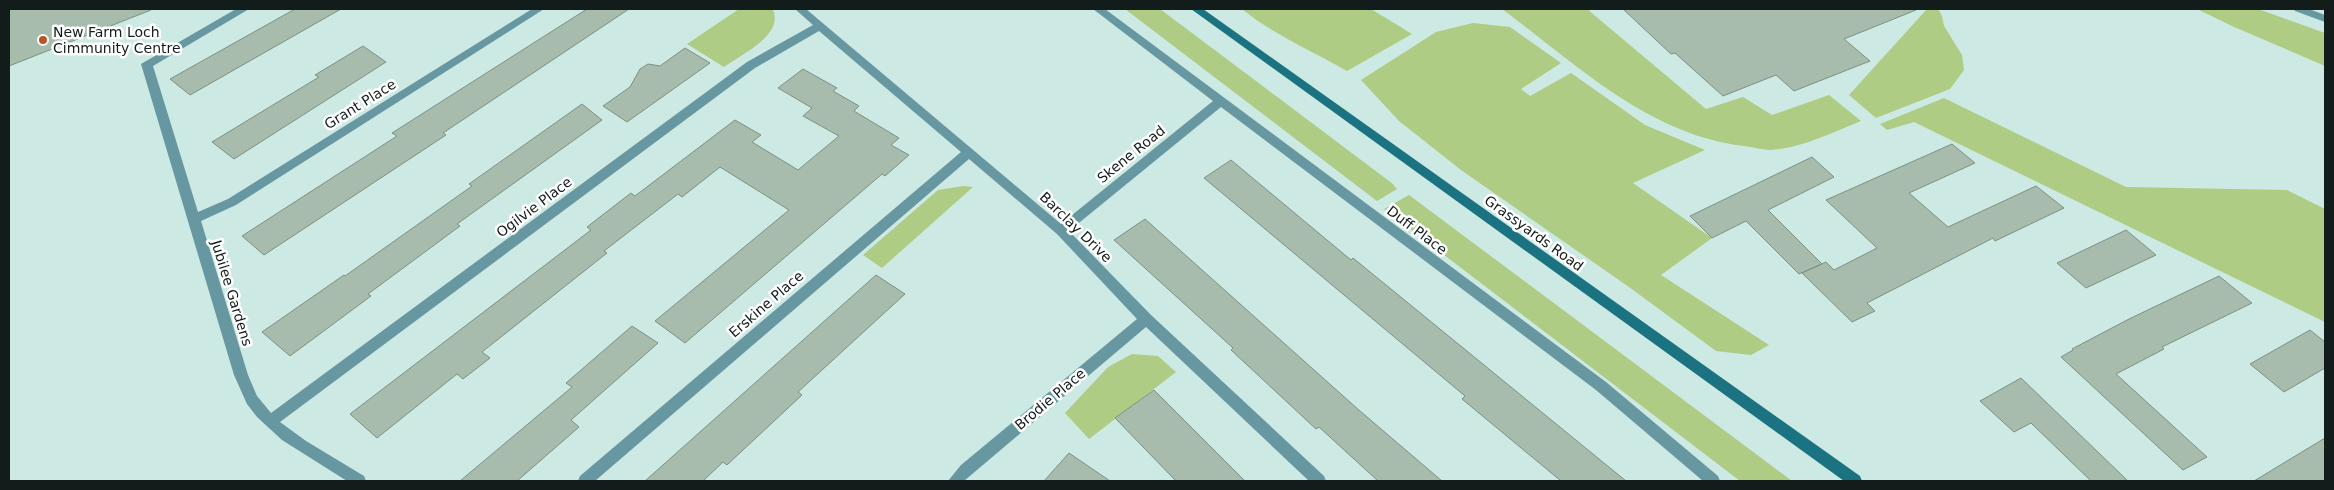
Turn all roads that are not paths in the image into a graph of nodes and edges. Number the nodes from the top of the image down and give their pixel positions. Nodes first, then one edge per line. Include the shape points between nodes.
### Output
1 (244, 9) edge
2 (539, 9) edge
3 (800, 9) edge
4 (1098, 9) edge
5 (1196, 9) edge
6 (2300, 9) edge
7 (2325, 18) edge
8 (820, 26) junction
9 (1220, 101) junction
10 (968, 152) junction
11 (194, 219) junction
12 (1061, 231) junction
13 (1146, 319) junction
14 (271, 421) junction
15 (359, 481) edge
16 (585, 481) edge
17 (955, 481) edge
18 (1319, 481) edge
19 (1713, 481) edge
20 (1855, 481) edge

1 - 11 street, Jubilee Gardens via 147,64
2 - 11 street, Grant Place via 232,202
3 - 8 street, Barclay Drive
4 - 9 street, Duff Place
5 - 20 main road, Grassyards Road
6 - 7 street
8 - 10 street, Barclay Drive
8 - 14 street, Ogilvie Place via 751,65
9 - 12 street, Skene Road
9 - 19 street, Duff Place via 1601,386
10 - 12 street, Barclay Drive
10 - 16 street, Erskine Place
11 - 14 street, Jubilee Gardens via 241,375 253,401
12 - 13 street, Barclay Drive
13 - 17 street, Brodie Place
13 - 18 street, Barclay Drive
14 - 15 street, Jubilee Gardens via 302,446

